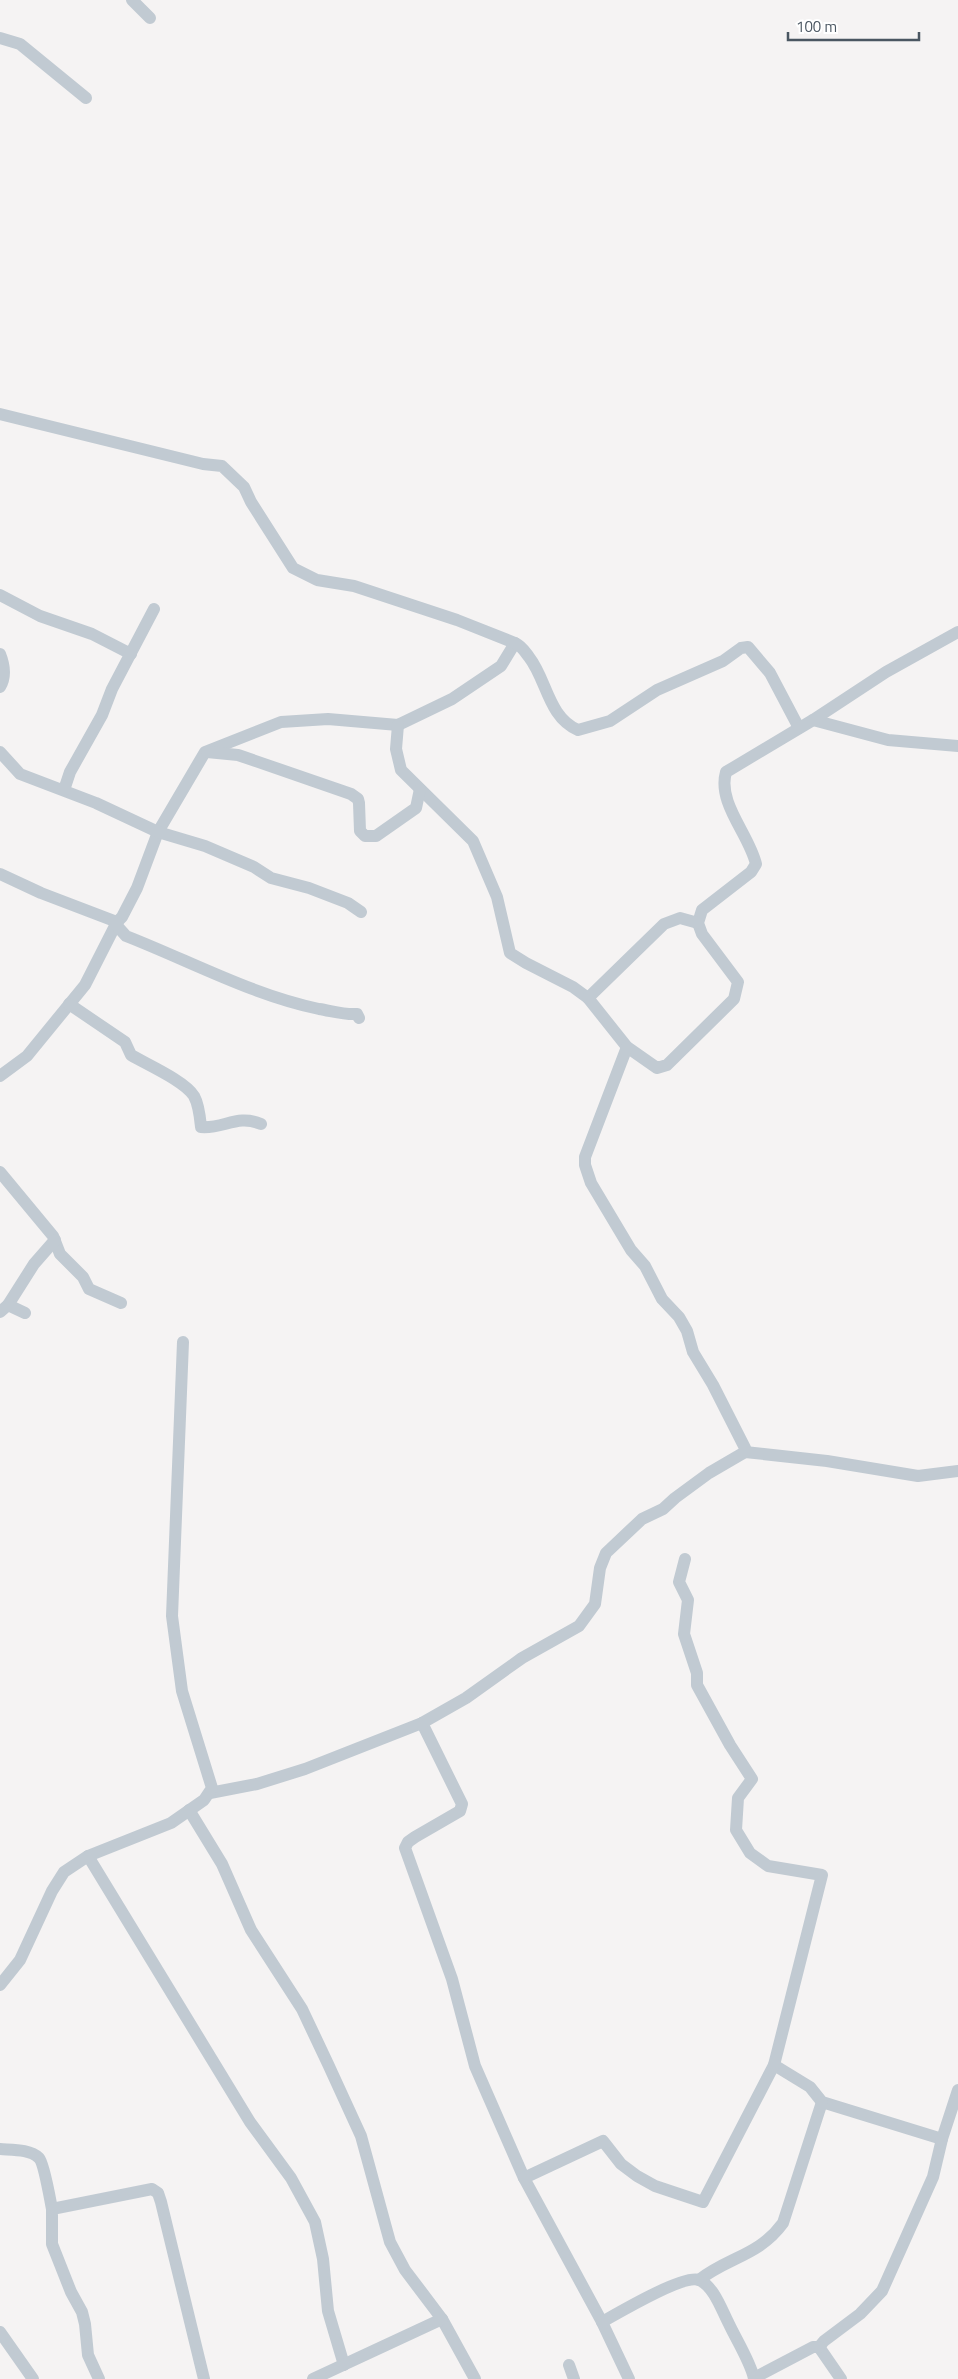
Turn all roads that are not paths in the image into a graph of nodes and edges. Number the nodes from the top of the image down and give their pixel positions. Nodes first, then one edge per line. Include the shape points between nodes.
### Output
1 (132, 0) edge
2 (150, 18) dead end
3 (0, 38) edge
4 (86, 98) dead end
5 (0, 414) edge
6 (0, 595) edge
7 (154, 609) dead end
8 (958, 632) edge
9 (515, 643) junction
10 (0, 654) edge
11 (131, 654) junction
12 (0, 686) edge
13 (813, 720) junction
14 (398, 725) junction
15 (799, 728) junction
16 (958, 746) edge
17 (205, 752) junction
18 (1, 757) edge
19 (420, 789) junction
20 (64, 790) junction
21 (158, 832) junction
22 (0, 874) edge
23 (361, 912) dead end
24 (117, 922) junction
25 (698, 922) junction
26 (588, 998) junction
27 (69, 1004) junction
28 (359, 1018) dead end
29 (627, 1047) junction
30 (0, 1076) edge
31 (261, 1124) dead end
32 (0, 1172) edge
33 (55, 1240) junction
34 (121, 1303) dead end
35 (4, 1309) edge
36 (25, 1313) dead end
37 (183, 1342) dead end
38 (745, 1452) junction
39 (958, 1471) edge
40 (685, 1559) dead end
41 (422, 1723) junction
42 (210, 1792) junction
43 (189, 1810) junction
44 (88, 1856) junction
45 (0, 1985) edge
46 (774, 2066) junction
47 (958, 2090) edge
48 (822, 2102) junction
49 (942, 2139) junction
50 (0, 2148) edge
51 (524, 2178) junction
52 (52, 2209) junction
53 (706, 2280) junction
54 (442, 2319) junction
55 (602, 2322) junction
56 (0, 2332) edge
57 (819, 2347) junction
58 (344, 2364) junction
59 (569, 2365) dead end
60 (30, 2378) edge
61 (98, 2379) edge
62 (204, 2379) edge
63 (313, 2379) edge
64 (476, 2379) edge
65 (574, 2379) edge
66 (629, 2379) edge
67 (754, 2379) edge
68 (841, 2379) edge

1 - 2 street
3 - 4 street via 20,44
5 - 9 street via 222,466 244,486 294,568 317,580 354,586
6 - 11 street via 40,616 92,634
7 - 11 street
8 - 13 street via 855,691
9 - 14 street via 501,666 452,699
9 - 15 street via 536,666 556,712 564,722 578,730 610,721 657,690 723,661 740,648 748,647 770,674
10 - 12 street via 4,680
11 - 20 street via 102,716 70,772
13 - 15 street
13 - 16 street via 888,740
14 - 17 street via 328,719 281,722
14 - 19 street via 396,758 401,770
15 - 25 street via 726,772 723,783 727,800 756,864 745,877 702,910
17 - 19 street via 238,755 351,794 359,803 360,831 370,837 413,811
17 - 21 street
18 - 20 street via 20,774
19 - 26 street via 473,841 497,897 510,952
20 - 21 street
21 - 23 street via 205,846 271,878 309,888 348,903
21 - 24 street via 137,888
22 - 24 street
24 - 27 street via 85,985
24 - 28 street via 126,936 192,965 274,996 306,1006 357,1014
25 - 26 street via 680,918 664,924
25 - 29 street via 702,934 738,982 734,999 667,1065 657,1068
26 - 29 street
27 - 30 street via 27,1056
27 - 31 street via 125,1042 131,1055 157,1067 194,1095 201,1127 211,1128 241,1119
29 - 38 street via 585,1165 591,1183 631,1250 687,1331 692,1352
32 - 33 street
33 - 34 street via 60,1254 83,1277 89,1289
33 - 35 street via 34,1264
35 - 36 street
37 - 42 street via 172,1616 182,1690 209,1776
38 - 39 street via 918,1476
38 - 41 street via 709,1473 663,1509 642,1519 606,1553 600,1568 595,1604 579,1626 522,1658 466,1698
40 - 46 street via 679,1582 688,1600 684,1634 697,1673 697,1685 752,1779 738,1798 736,1830 750,1853 768,1866 822,1875
41 - 42 street via 305,1770 257,1784
41 - 51 street via 462,1804 460,1811 415,1837 405,1848 452,1978 475,2066
42 - 43 street
43 - 44 street via 171,1823
43 - 54 street via 222,1864 251,1930 302,2009 361,2136 390,2242 405,2270
44 - 45 street via 64,1872 20,1960
44 - 58 street via 250,2122 291,2178 315,2222 323,2259 328,2311
46 - 48 street via 810,2087
46 - 51 street via 703,2202 655,2186 637,2176 621,2164 603,2141
47 - 49 street
48 - 49 street
48 - 53 street via 783,2223 758,2249
49 - 57 street via 933,2176 882,2290 860,2314
50 - 52 street via 38,2157 43,2165
51 - 55 street
52 - 61 street via 52,2244 70,2292 82,2312 88,2354
52 - 62 street via 152,2189 158,2194
53 - 55 street via 690,2279 670,2287
53 - 67 street
54 - 58 street
54 - 64 street
55 - 66 street
56 - 60 street
57 - 67 street via 813,2347
57 - 68 street
58 - 63 street
59 - 65 street

